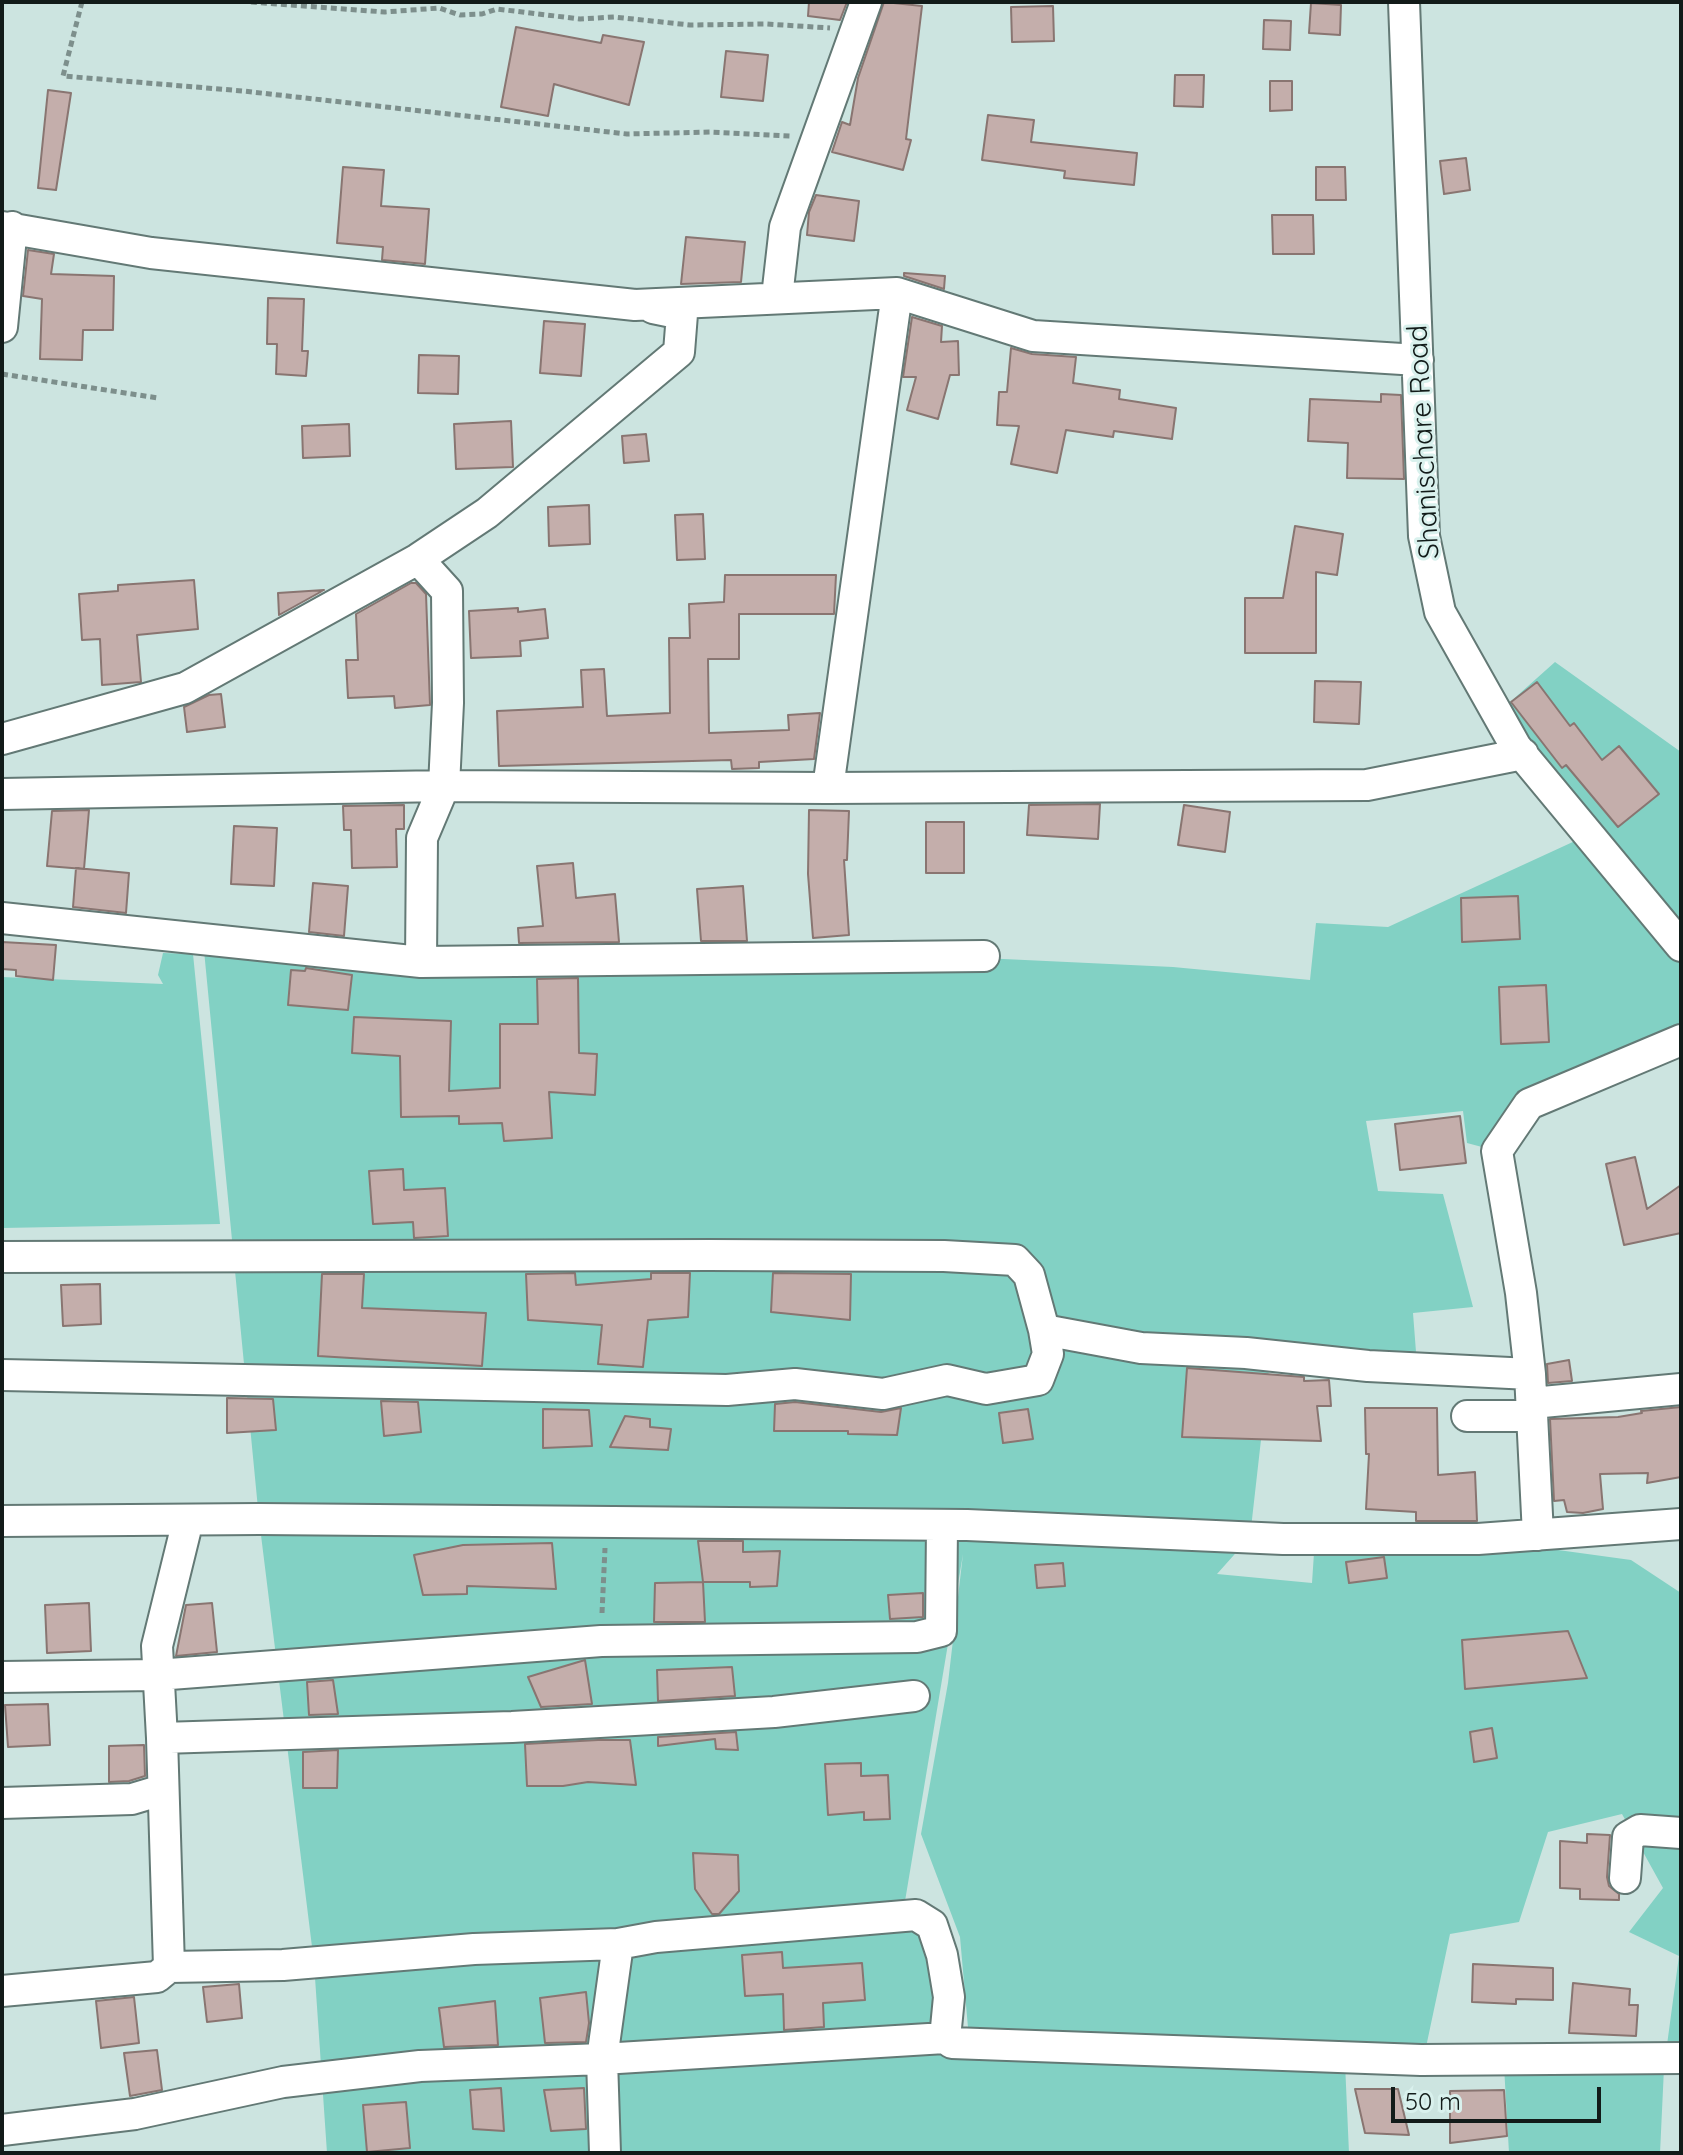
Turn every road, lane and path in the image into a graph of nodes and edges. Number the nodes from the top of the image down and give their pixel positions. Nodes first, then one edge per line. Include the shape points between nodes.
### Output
1 (82, 2) edge
2 (251, 2) edge
3 (866, 2) edge
4 (1404, 2) edge
5 (855, 30) junction
6 (819, 138) junction
7 (7, 227) edge
8 (897, 293) junction
9 (777, 297) junction
10 (635, 305) junction
11 (2, 327) edge
12 (1418, 360) junction
13 (2, 374) edge
14 (158, 398) dead end
15 (418, 559) junction
16 (2, 739) edge
17 (1523, 754) junction
18 (444, 786) junction
19 (828, 788) junction
20 (2, 794) edge
21 (2, 918) edge
22 (1681, 946) edge
23 (984, 956) dead end
24 (421, 962) junction
25 (1681, 1040) edge
26 (2, 1257) edge
27 (1044, 1330) junction
28 (2, 1375) edge
29 (1681, 1389) edge
30 (1531, 1398) junction
31 (1467, 1416) dead end
32 (188, 1520) junction
33 (2, 1521) edge
34 (606, 1523) junction
35 (1681, 1524) edge
36 (942, 1525) junction
37 (1538, 1535) junction
38 (601, 1641) junction
39 (157, 1675) junction
40 (2, 1677) edge
41 (914, 1696) dead end
42 (162, 1738) junction
43 (162, 1790) junction
44 (2, 1803) edge
45 (1681, 1833) edge
46 (1625, 1878) dead end
47 (618, 1944) junction
48 (169, 1967) junction
49 (2, 1991) edge
50 (945, 2038) junction
51 (1681, 2058) edge
52 (602, 2059) junction
53 (2, 2130) edge
54 (605, 2153) edge

1 - 6 path via 63,76 627,134
2 - 5 path via 385,12 439,8 460,15 497,9 580,19
3 - 5 street
4 - 12 street, Shanischare Road
5 - 6 street
6 - 9 street via 785,227
7 - 10 street via 151,253
7 - 11 street
8 - 9 street
8 - 12 street via 1033,336
8 - 19 street
9 - 10 street
10 - 15 street via 682,314 679,352 487,513
12 - 17 street, Shanischare Road via 1424,536 1440,612
13 - 14 path
15 - 16 street via 185,688
15 - 18 street via 447,591
17 - 19 street via 1367,785
17 - 22 street, Shanischare Road
18 - 19 street
18 - 20 street
18 - 24 street via 422,838
21 - 24 street
23 - 24 street
25 - 30 street via 1529,1104 1497,1151 1521,1293
26 - 27 street via 693,1255 1015,1260 1029,1275
27 - 28 street via 1048,1354 1038,1380 986,1389 947,1380 883,1394 795,1384 727,1390
27 - 30 street via 1141,1348 1368,1366
29 - 30 street
30 - 31 street
30 - 37 street
32 - 33 street
32 - 34 street
32 - 39 street via 157,1646
34 - 36 street
34 - 38 path
35 - 37 street
36 - 37 street via 1283,1539
36 - 38 street via 941,1631 934,1635
38 - 39 street
39 - 40 street
39 - 42 street
41 - 42 street via 774,1712 512,1727
42 - 43 street
43 - 44 street via 132,1799
43 - 48 street
45 - 46 street via 1640,1830 1628,1837
47 - 48 street
47 - 50 street via 916,1915 932,1925 942,1955 949,1997
47 - 52 street
48 - 49 street via 157,1977
50 - 51 street via 952,2043 1421,2060
50 - 52 street
52 - 53 street via 420,2066 283,2082 135,2114
52 - 54 street

